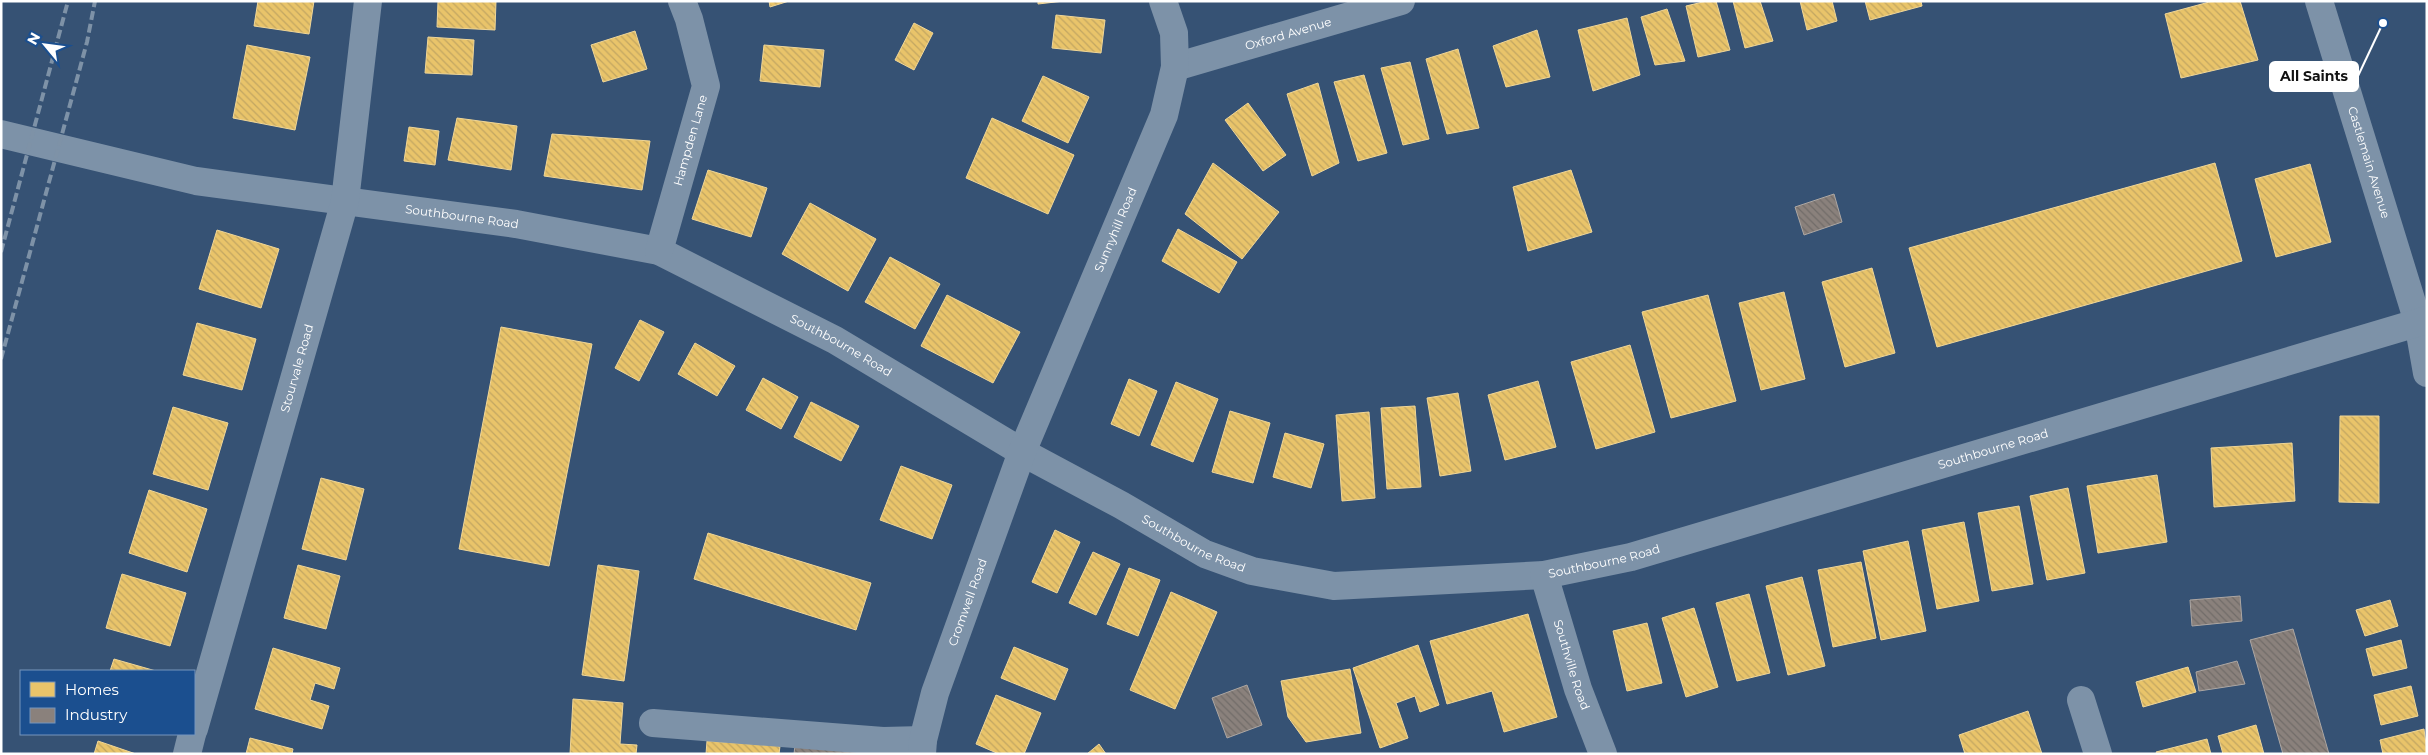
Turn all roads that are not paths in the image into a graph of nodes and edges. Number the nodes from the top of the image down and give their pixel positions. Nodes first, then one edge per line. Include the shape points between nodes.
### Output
1 (368, 1) edge
2 (682, 1) edge
3 (1163, 1) edge
4 (1401, 1) edge
5 (2319, 1) edge
6 (1176, 67) junction
7 (1, 134) edge
8 (345, 201) junction
9 (658, 252) junction
10 (2423, 321) edge
11 (2427, 373) edge
12 (1022, 452) junction
13 (1544, 574) junction
14 (2081, 700) dead end
15 (653, 723) dead end
16 (195, 726) edge
17 (192, 735) edge
18 (922, 747) edge
19 (187, 754) edge
20 (1602, 754) edge
21 (2098, 754) edge

1 - 8 street, Stourvale Road
2 - 9 street, Hampden Lane via 706,86
3 - 6 street, Sunnyhill Road via 1174,33
4 - 6 street, Oxford Avenue
5 - 10 street, Castlemain Avenue
6 - 12 street, Sunnyhill Road via 1164,115
7 - 8 street, Southbourne Road via 196,181
8 - 9 street, Southbourne Road via 516,224
8 - 16 street, Stourvale Road
9 - 12 street, Southbourne Road via 835,340
10 - 11 street, Castlemain Avenue
10 - 13 street, Southbourne Road via 1631,557
12 - 13 street, Southbourne Road via 1205,554 1252,571 1334,586
12 - 18 street, Cromwell Road via 935,693
13 - 20 street, Southville Road via 1578,689
14 - 21 street
15 - 18 street via 883,741
17 - 19 street

